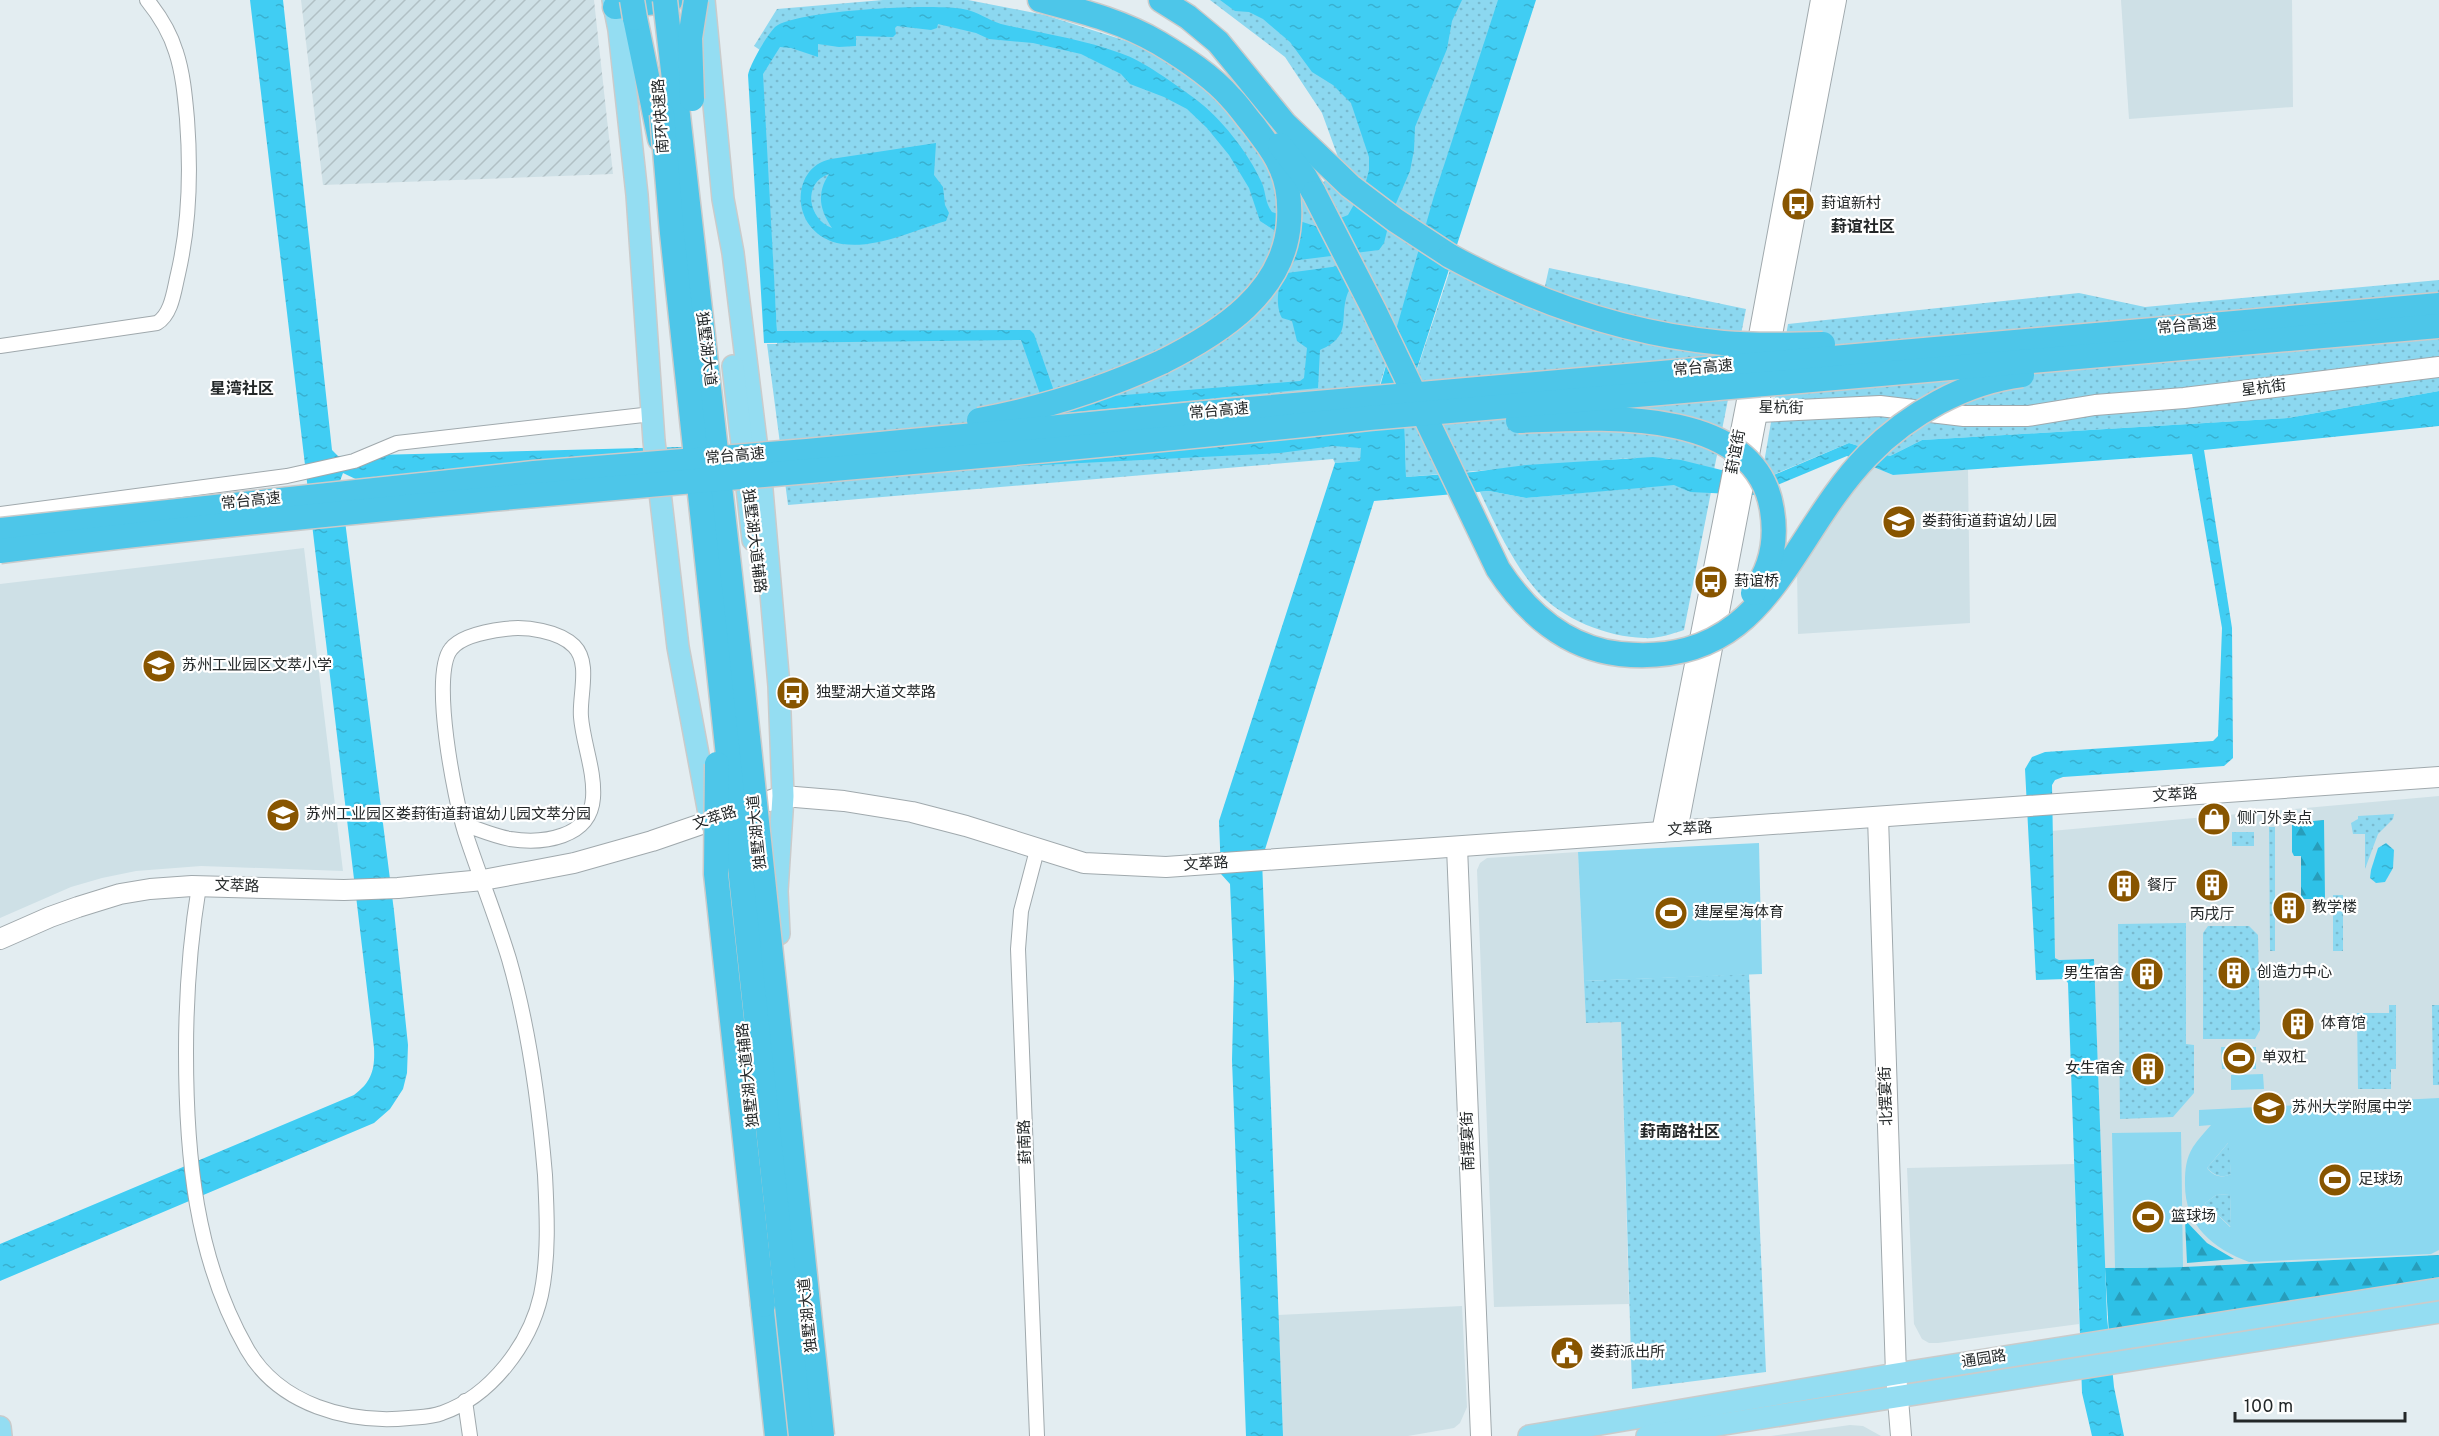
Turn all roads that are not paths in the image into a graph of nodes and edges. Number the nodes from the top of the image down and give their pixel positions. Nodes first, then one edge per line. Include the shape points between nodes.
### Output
1 (147, 0) edge
2 (666, 0) edge
3 (671, 0) edge
4 (696, 0) edge
5 (704, 0) edge
6 (1040, 0) edge
7 (1161, 0) edge
8 (1821, 0) edge
9 (1836, 0) edge
10 (630, 4) edge
11 (1231, 97) junction
12 (1322, 182) junction
13 (637, 195) junction
14 (681, 231) junction
15 (2439, 305) edge
16 (2439, 327) edge
17 (2048, 339) junction
18 (0, 345) edge
19 (2439, 355) edge
20 (2439, 367) edge
21 (1755, 406) junction
22 (652, 414) junction
23 (1249, 431) junction
24 (661, 441) junction
25 (534, 473) junction
26 (0, 514) edge
27 (0, 530) edge
28 (0, 551) edge
29 (720, 670) junction
30 (2439, 777) edge
31 (783, 796) junction
32 (1878, 817) junction
33 (710, 822) junction
34 (462, 824) junction
35 (1670, 832) junction
36 (1457, 847) junction
37 (759, 848) junction
38 (1038, 850) junction
39 (483, 880) junction
40 (199, 886) junction
41 (777, 891) junction
42 (0, 939) edge
43 (2439, 1289) edge
44 (769, 1311) junction
45 (2439, 1312) edge
46 (768, 1348) junction
47 (782, 1374) junction
48 (1896, 1374) junction
49 (1899, 1397) junction
50 (465, 1401) junction
51 (0, 1427) edge
52 (1, 1436) edge
53 (470, 1436) edge
54 (777, 1436) edge
55 (789, 1436) edge
56 (801, 1436) edge
57 (808, 1436) edge
58 (822, 1436) edge
59 (833, 1436) edge
60 (1037, 1436) edge
61 (1480, 1436) edge
62 (1529, 1436) edge
63 (1647, 1436) edge
64 (1901, 1436) edge

1 - 18 street via 177,53 188,129 187,228 168,310 157,323
2 - 14 highway, 南环快速路, bridge
3 - 10 highway
4 - 37 highway, bridge via 689,51 692,99 755,709
5 - 31 main road, 独墅湖大道辅路, bridge via 723,199 733,254 772,688 782,740
6 - 11 highway via 1107,19 1158,42
7 - 12 highway via 1218,42 1246,78 1271,121
8 - 21 main road, 葑谊街
9 - 21 main road, 葑谊街
10 - 13 main road, 独墅湖大道辅路 via 619,30
10 - 14 highway, 南环快速路, bridge
11 - 12 highway
11 - 25 highway, bridge via 1277,158 1287,186 1287,239 1274,272 1260,292 1228,323 1193,347 1110,386 1031,411 934,429 657,454
12 - 16 highway, bridge via 1374,310 1504,579 1549,626 1594,649 1616,654 1649,656 1680,652 1709,643 1734,627 1775,586 1827,506 1867,456 1917,415 1967,390 2019,375 2331,343
12 - 17 highway, bridge via 1486,275 1566,308 1632,327 1751,344
12 - 23 highway, bridge via 1383,307 1436,421 1441,431 1455,461 1460,471 1498,552 1545,612 1573,631 1608,643 1641,646 1677,642 1711,629 1742,605 1762,579 1771,558 1772,506 1758,476 1726,444 1680,427 1570,419 1490,421 1458,424 1447,424 1436,425 1426,426 1415,427 1394,428
13 - 22 main road, 独墅湖大道辅路
13 - 24 main road, 独墅湖大道辅路
14 - 29 highway, 独墅湖大道, bridge
14 - 37 highway, 独墅湖大道, bridge via 712,406
15 - 17 highway, 常台高速, bridge
16 - 23 highway, 常台高速, bridge
17 - 25 highway, 常台高速, bridge
19 - 21 main road, 星杭街 via 2016,404 1965,404 1880,394
20 - 21 main road, 星杭街 via 2017,416 1964,416 1880,406
21 - 35 main road, 葑谊街
22 - 24 main road, 独墅湖大道辅路
22 - 26 street via 397,443 354,461 287,476
23 - 28 highway, 常台高速, bridge via 524,495
24 - 33 main road, 独墅湖大道辅路, bridge via 678,647
25 - 27 highway, 常台高速, bridge
29 - 44 highway, bridge via 716,874
29 - 56 highway, 独墅湖大道, bridge
30 - 32 main road, 文萃路
31 - 33 main road, 文萃路
31 - 38 main road, 文萃路 via 912,812
31 - 41 main road, 独墅湖大道辅路
32 - 35 main road, 文萃路
32 - 48 main road, 北摆宴街
33 - 39 main road, 文萃路 via 574,863
33 - 41 main road via 755,849 769,867
33 - 44 main road, 独墅湖大道辅路 via 731,925
34 - 34 street via 509,838 543,839 576,831 588,815 593,791 581,716 582,670 579,653 568,642 535,630 509,628 468,639 453,646 448,654 444,689 447,740
34 - 39 street
35 - 36 main road, 文萃路
36 - 38 main road, 文萃路 via 1166,867 1099,865
36 - 61 main road, 南摆宴街
37 - 58 highway, 独墅湖大道, bridge
38 - 60 street, 葑南路 via 1021,911 1018,949
39 - 40 main road, 文萃路 via 344,890
39 - 50 street via 509,961 530,1053 544,1161 545,1260 539,1303 524,1342 493,1379
40 - 42 main road, 文萃路 via 120,894 50,917
40 - 50 street via 187,987 191,1157 195,1204 213,1272 232,1320 254,1359 275,1381 318,1407 345,1416 399,1419 435,1415
41 - 59 main road, 独墅湖大道辅路
43 - 48 main road, 通园路
44 - 46 highway
44 - 47 main road, 独墅湖大道辅路
44 - 57 main road via 797,1344
45 - 49 main road, 通园路
46 - 47 highway
46 - 54 highway
47 - 55 main road, 独墅湖大道辅路
48 - 49 main road, 北摆宴街
48 - 62 main road, 通园路
49 - 63 main road, 通园路
49 - 64 main road, 北摆宴街
50 - 53 street
51 - 52 main road

